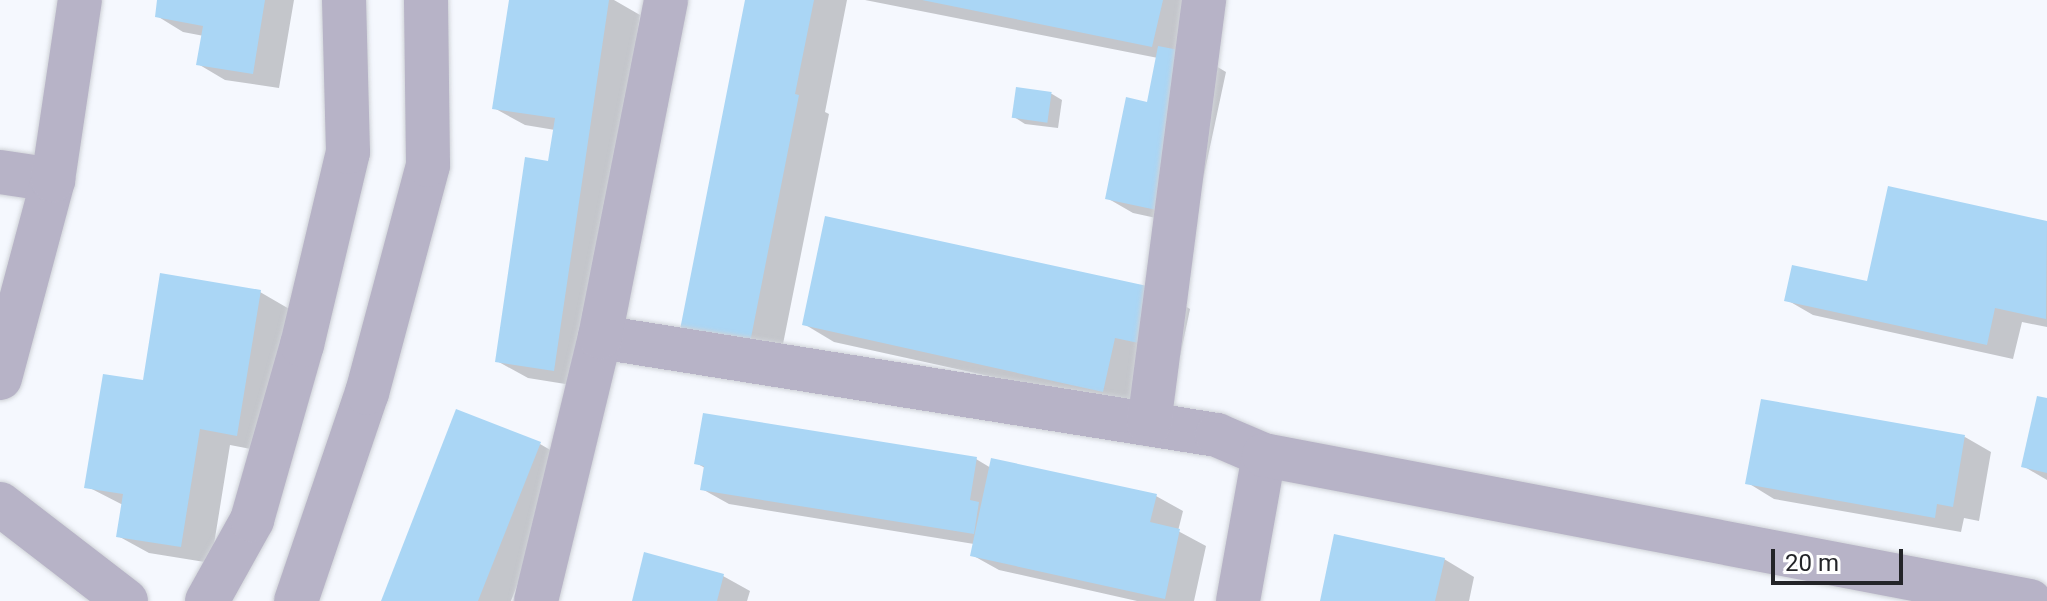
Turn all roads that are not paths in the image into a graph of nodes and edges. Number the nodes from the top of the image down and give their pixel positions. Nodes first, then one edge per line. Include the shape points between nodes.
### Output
1 (80, 0) edge
2 (344, 0) edge
3 (426, 0) edge
4 (666, 0) edge
5 (1204, 0) edge
6 (0, 172) edge
7 (53, 180) junction
8 (600, 337) junction
9 (0, 378) edge
10 (1149, 424) junction
11 (1264, 455) junction
12 (0, 504) edge
13 (1939, 594) edge
14 (126, 601) edge
15 (207, 601) edge
16 (296, 601) edge
17 (536, 601) edge
18 (1238, 601) edge
19 (2030, 601) edge

1 - 7 street
2 - 15 street via 348,152 302,345 252,520
3 - 16 street via 428,165 367,393
4 - 8 street
5 - 10 street
6 - 7 street
7 - 9 street
8 - 10 street
8 - 17 street
10 - 11 street via 1217,435
11 - 13 street
11 - 18 street
12 - 14 street
13 - 19 street

